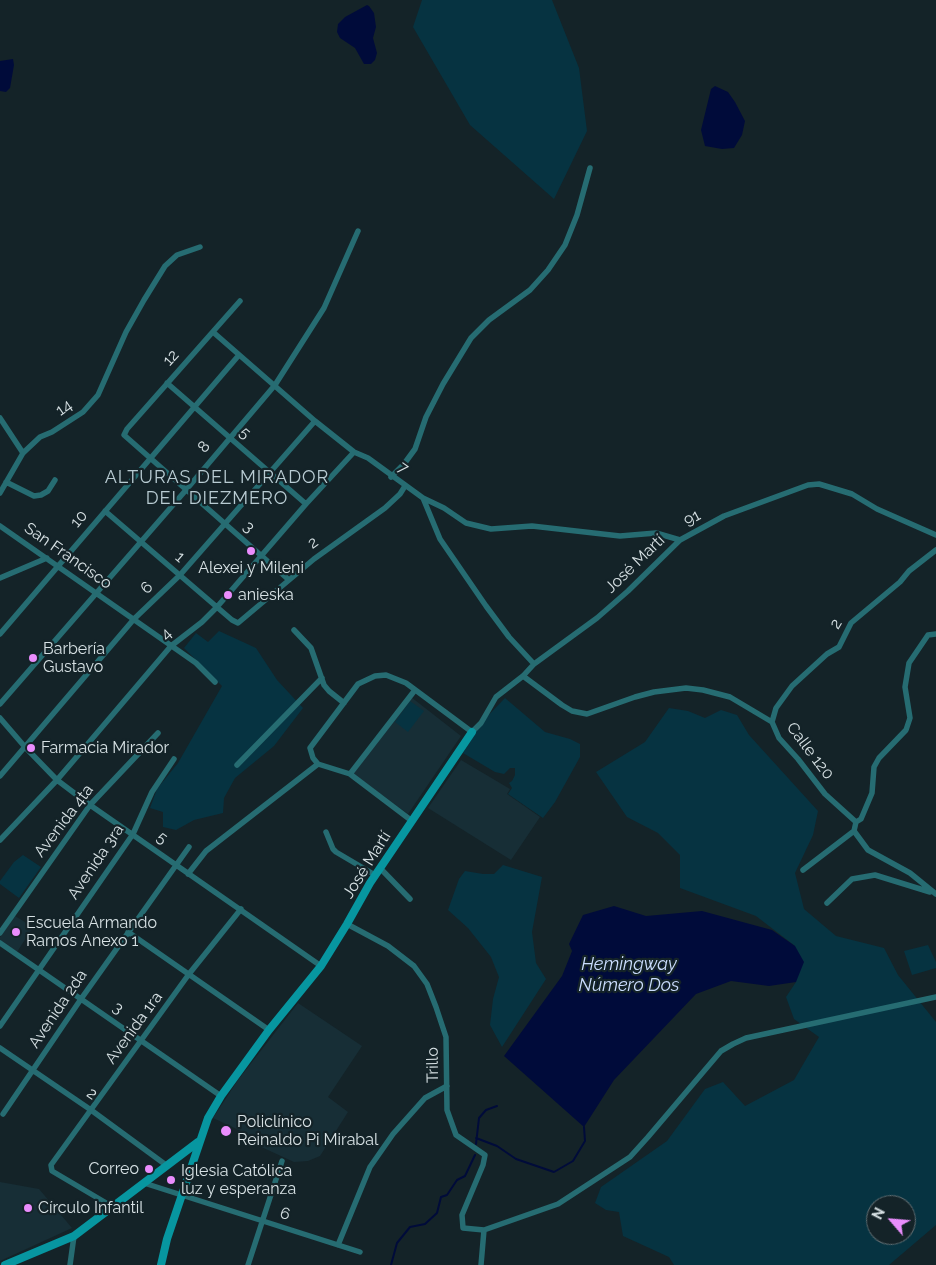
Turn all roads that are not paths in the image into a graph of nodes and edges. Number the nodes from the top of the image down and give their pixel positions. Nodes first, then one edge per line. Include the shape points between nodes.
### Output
1 (590, 168) dead end
2 (358, 231) dead end
3 (200, 246) dead end
4 (240, 301) dead end
5 (213, 332) junction
6 (239, 355) junction
7 (167, 384) junction
8 (275, 385) junction
9 (194, 407) junction
10 (0, 418) edge
11 (314, 421) junction
12 (124, 435) joint
13 (230, 438) junction
14 (23, 452) junction
15 (354, 452) junction
16 (150, 458) junction
17 (269, 472) junction
18 (391, 477) junction
19 (55, 480) dead end
20 (6, 482) junction
21 (406, 486) junction
22 (186, 490) junction
23 (0, 493) edge
24 (423, 498) junction
25 (306, 504) junction
26 (105, 511) junction
27 (224, 524) junction
28 (0, 526) edge
29 (936, 535) edge
30 (680, 540) junction
31 (141, 541) junction
32 (936, 550) edge
33 (261, 556) junction
34 (47, 558) junction
35 (58, 565) junction
36 (180, 575) junction
37 (0, 578) edge
38 (289, 580) junction
39 (97, 592) junction
40 (217, 607) junction
41 (134, 619) junction
42 (238, 623) joint
43 (294, 630) dead end
44 (0, 634) edge
45 (936, 634) edge
46 (171, 646) junction
47 (534, 664) junction
48 (522, 676) junction
49 (322, 678) junction
50 (216, 682) dead end
51 (415, 690) junction
52 (344, 703) junction
53 (0, 704) edge
54 (0, 718) edge
55 (772, 722) junction
56 (472, 732) junction
57 (158, 733) dead end
58 (25, 747) junction
59 (174, 759) dead end
60 (318, 764) junction
61 (237, 765) dead end
62 (350, 774) junction
63 (0, 776) edge
64 (57, 780) junction
65 (90, 805) junction
66 (412, 821) junction
67 (856, 822) junction
68 (854, 831) junction
69 (326, 832) dead end
70 (133, 834) junction
71 (0, 840) edge
72 (189, 847) dead end
73 (176, 865) junction
74 (803, 870) dead end
75 (377, 871) junction
76 (188, 874) junction
77 (935, 893) edge
78 (410, 898) dead end
79 (827, 902) dead end
80 (241, 909) junction
81 (347, 924) junction
82 (128, 932) junction
83 (0, 933) edge
84 (0, 943) edge
85 (321, 966) junction
86 (38, 970) junction
87 (189, 974) junction
88 (936, 997) edge
89 (81, 999) junction
90 (0, 1026) edge
91 (269, 1030) junction
92 (141, 1041) junction
93 (0, 1048) edge
94 (33, 1070) junction
95 (447, 1086) junction
96 (221, 1096) junction
97 (91, 1110) junction
98 (3, 1114) dead end
99 (198, 1142) junction
100 (282, 1161) dead end
101 (166, 1165) junction
102 (144, 1183) junction
103 (181, 1195) junction
104 (114, 1207) junction
105 (263, 1222) junction
106 (484, 1230) junction
107 (74, 1236) junction
108 (338, 1245) junction
109 (360, 1252) dead end
110 (5, 1265) edge
111 (72, 1265) edge
112 (161, 1265) edge
113 (248, 1265) edge
114 (481, 1265) edge

1 - 18 street via 565,245 530,290 489,320 471,338 426,417 415,449
2 - 8 street, 8 via 324,308
3 - 14 street, 14 via 177,256 166,266 126,332 98,395 83,412 40,437
4 - 5 street, 12
5 - 6 street, 7
5 - 7 street, 12
6 - 8 street, 7
6 - 9 street, 10
7 - 9 street, 5
7 - 12 street, 12
8 - 11 street, 7
8 - 13 street, 8
9 - 13 street, 5
9 - 16 street, 10
10 - 14 street
11 - 15 street, 7
11 - 17 street, 6
12 - 16 street, 3
13 - 17 street, 5
13 - 22 street, 8
14 - 20 street, 14
15 - 18 street, 7 via 368,458
15 - 25 street, 4
16 - 22 street, 3
16 - 26 street, 10
17 - 25 street, 5
17 - 27 street, 6
18 - 21 street, 7
19 - 20 street via 48,491 34,496
20 - 23 street, 14
21 - 24 street, 7
21 - 38 street, 2 via 385,508
22 - 27 street, 3
22 - 31 street, 8
24 - 30 street, 91 via 466,523 491,530 532,526 620,536 656,533
24 - 47 street via 440,539 486,606
25 - 33 street, 4
26 - 31 street, 1
26 - 35 street, 10
27 - 33 street, 3
27 - 36 street, 6
28 - 34 street, San Francisco
29 - 30 street, 91 via 877,509 852,494 819,484 808,485 724,516
30 - 47 street, José Martí via 597,618
31 - 36 street, 1
31 - 39 street, 8
32 - 55 street, 2 via 851,624 839,647 792,686 776,708
33 - 38 street, 3
33 - 40 street, 4
34 - 35 street, San Francisco
34 - 37 street
35 - 39 street, San Francisco
35 - 44 street, 10
36 - 40 street, 1
36 - 41 street, 6
38 - 42 street, 2
39 - 41 street, San Francisco
39 - 53 street, 8
40 - 42 street, 1
40 - 46 street, 4
41 - 46 street, San Francisco
41 - 58 street, 6
43 - 49 street via 310,648
45 - 67 street via 928,636 909,664 905,686 910,718 906,730 874,767 872,793 863,816
46 - 50 street, San Francisco
46 - 64 street, 4
47 - 48 street, José Martí
48 - 55 street, Calle 120 via 572,711 587,714 654,692 686,688 730,697
48 - 56 street, José Martí via 496,697
49 - 52 street via 329,691
49 - 61 street
51 - 52 street via 386,675 375,676 358,684
51 - 56 street
51 - 62 street
52 - 60 street via 310,748
54 - 58 street, 5
55 - 67 street, Calle 120 via 779,738 825,794
56 - 66 street, José Martí
57 - 65 street, Avenida 4ta
58 - 63 street, 6
58 - 64 street, 5
59 - 70 street, Avenida 3ra via 152,792
60 - 62 street
60 - 76 street via 206,851
62 - 66 street
64 - 65 street, 5
64 - 71 street, 4
65 - 70 street, 5
65 - 83 street, Avenida 4ta
66 - 75 street, José Martí
67 - 68 street
68 - 74 street
68 - 77 street via 868,850 910,873
69 - 75 street via 336,852
70 - 73 street, 5
70 - 86 street, Avenida 3ra
72 - 73 street, Avenida 2da
73 - 76 street, 5
73 - 82 street, Avenida 2da
75 - 78 street
75 - 81 street, José Martí
76 - 80 street, 5
77 - 79 street via 875,876 852,880
80 - 85 street, 5
80 - 87 street, Avenida 1ra
81 - 85 street, José Martí
81 - 95 street, Trillo via 388,946 414,966 427,984 446,1037
82 - 87 street
82 - 89 street, Avenida 2da
84 - 86 street, 3
85 - 91 street, José Martí
86 - 89 street, 3
86 - 90 street, Avenida 3ra
87 - 91 street
87 - 92 street, Avenida 1ra
88 - 106 street via 746,1038 733,1044 722,1051 630,1157 558,1204
89 - 92 street, 3
89 - 94 street, Avenida 2da
91 - 96 street, José Martí
92 - 96 street, 3
92 - 97 street, Avenida 1ra
93 - 94 street, 2
94 - 97 street, 2
94 - 98 street, Avenida 2da
95 - 106 street, Trillo via 448,1110 456,1135 485,1155 462,1214 463,1228
95 - 108 street via 425,1098 388,1140 370,1168
96 - 99 street, José Martí
97 - 101 street, 2
97 - 104 street, Avenida 1ra via 51,1165 52,1171
99 - 101 street
99 - 103 street, José Martí
100 - 105 street
101 - 102 street
102 - 103 street, 6
102 - 104 street
103 - 105 street, 6
103 - 112 street, José Martí
104 - 107 street
105 - 108 street, 6
105 - 113 street
106 - 114 street
107 - 110 street
107 - 111 street
108 - 109 street, 6

